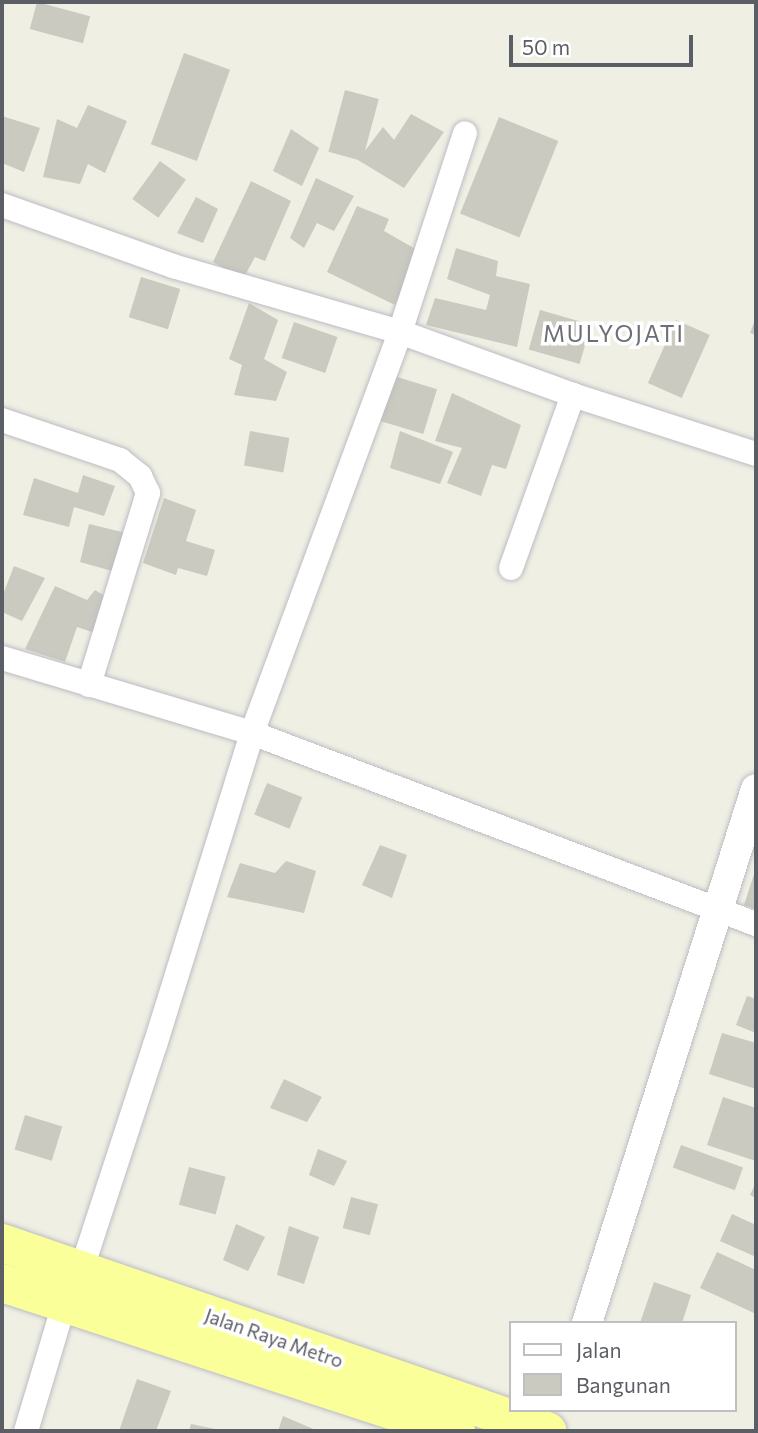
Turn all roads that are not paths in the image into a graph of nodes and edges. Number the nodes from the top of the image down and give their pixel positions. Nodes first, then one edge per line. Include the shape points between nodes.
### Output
1 (465, 133) dead end
2 (2, 205) edge
3 (400, 332) junction
4 (573, 395) junction
5 (2, 420) edge
6 (756, 454) edge
7 (511, 568) dead end
8 (2, 658) edge
9 (89, 685) junction
10 (251, 733) junction
11 (756, 789) edge
12 (715, 910) junction
13 (756, 924) edge
14 (2, 1243) edge
15 (2, 1283) edge
16 (73, 1288) junction
17 (588, 1321) edge
18 (559, 1412) edge
19 (26, 1431) edge
20 (457, 1431) edge
21 (547, 1431) edge
22 (554, 1431) edge

1 - 3 street
2 - 3 street via 173,266
3 - 4 street
3 - 10 street
4 - 6 street
4 - 7 street
5 - 9 street via 120,460 140,476 148,493
8 - 9 street
9 - 10 street
10 - 12 street
10 - 16 street
11 - 12 street
12 - 13 street
12 - 17 street
14 - 16 highway, Jalan Raya Metro
15 - 16 highway
16 - 19 street
16 - 20 highway
16 - 21 highway, Jalan Raya Metro
18 - 22 street

